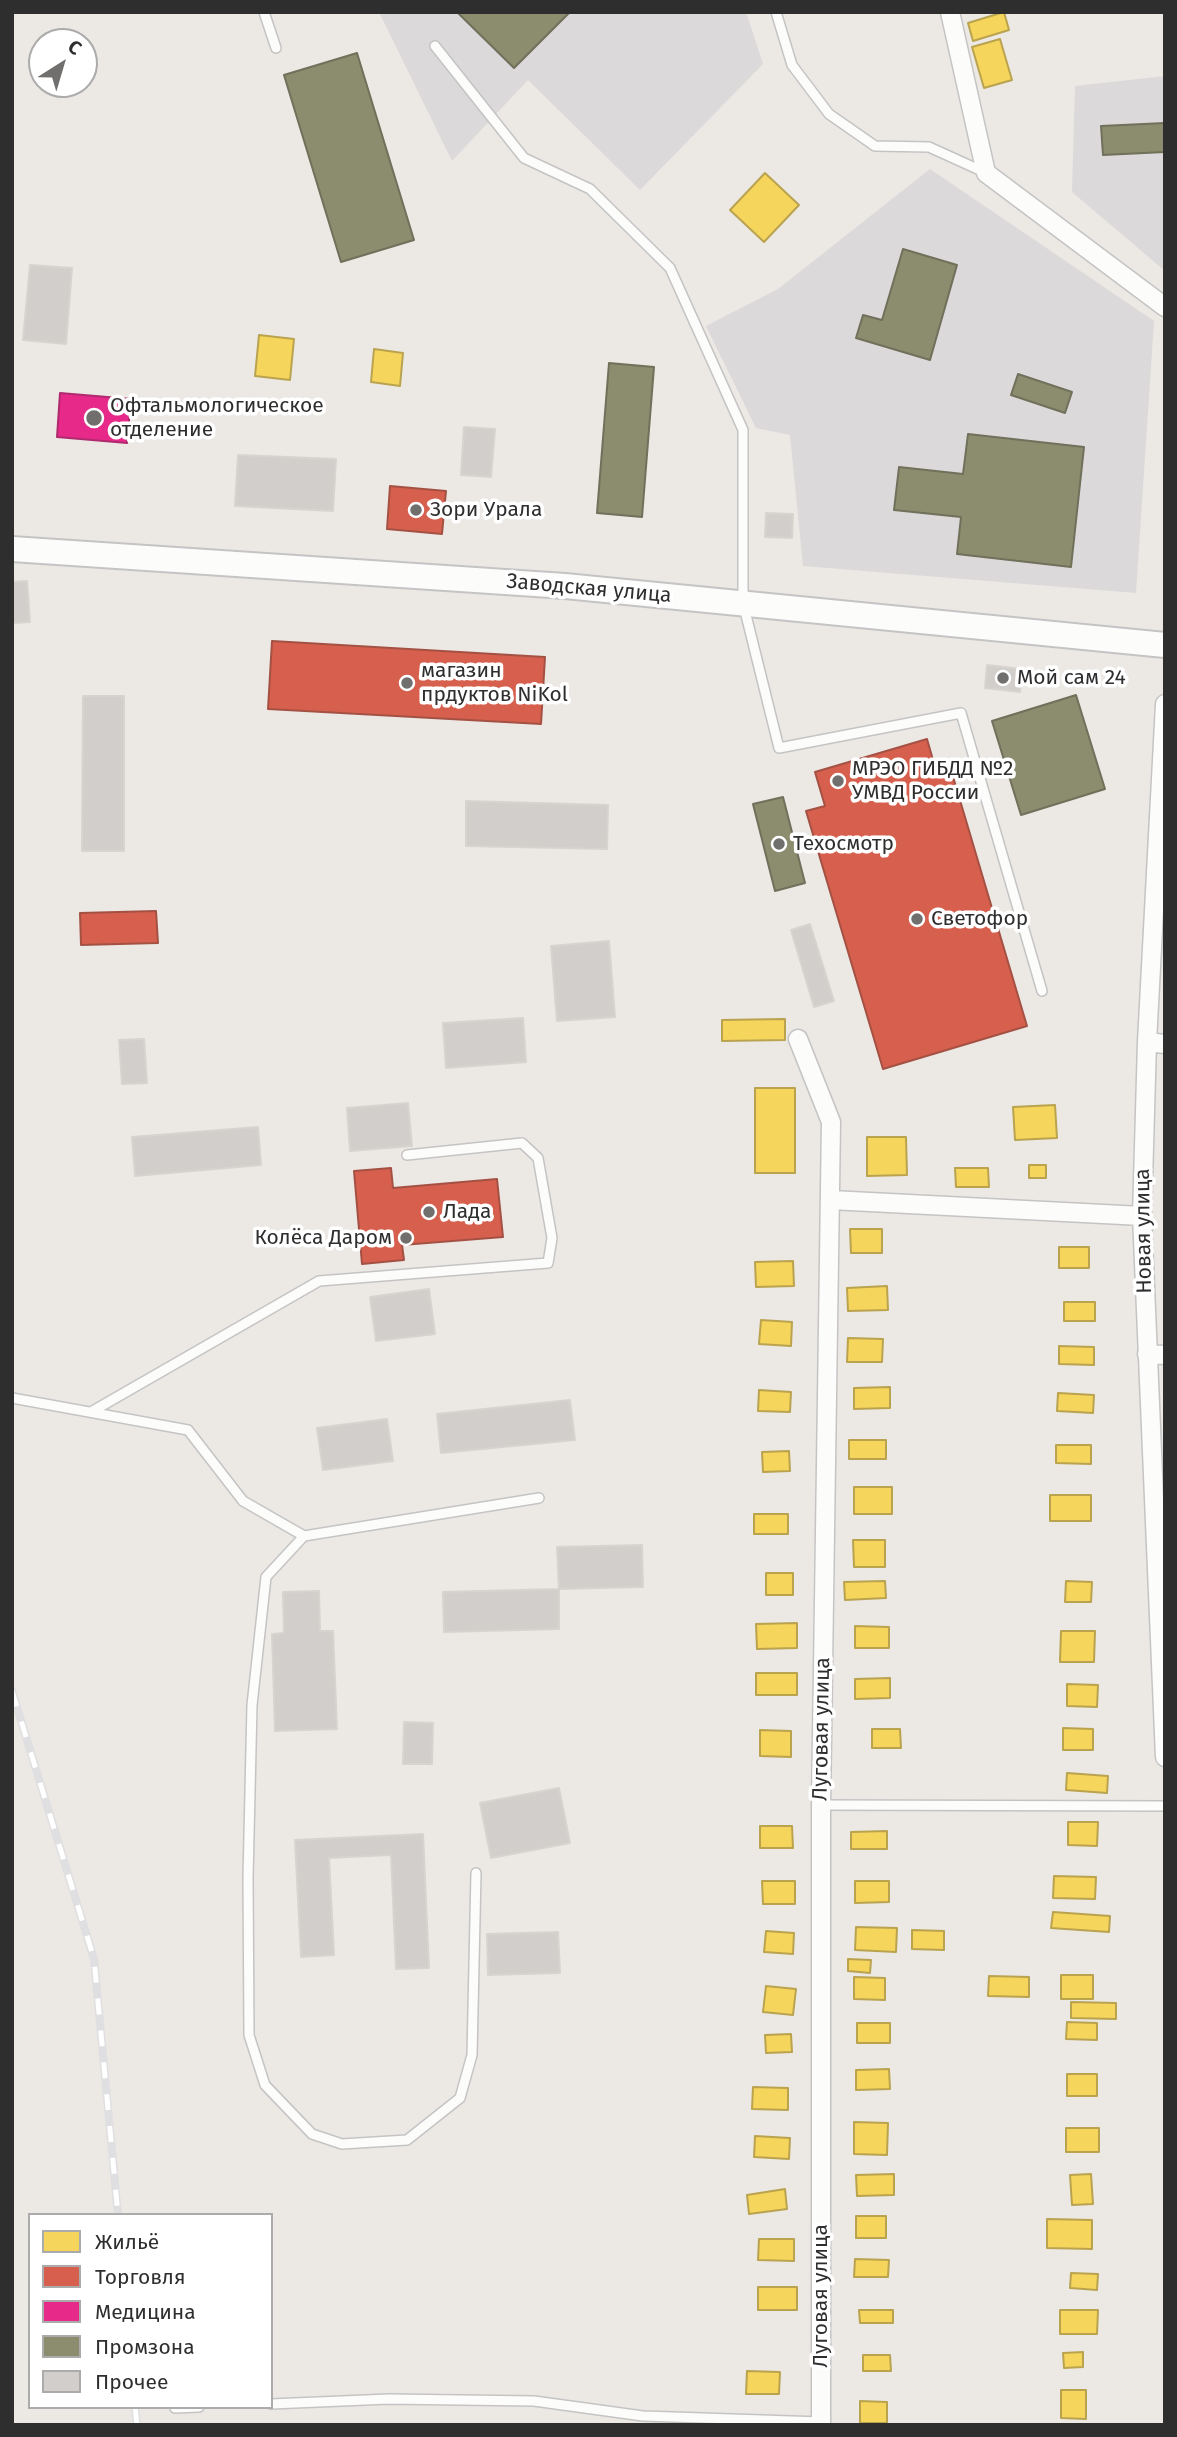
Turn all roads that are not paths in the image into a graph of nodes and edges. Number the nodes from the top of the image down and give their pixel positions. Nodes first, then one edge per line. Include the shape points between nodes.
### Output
1 (264, 12) edge
2 (776, 12) edge
3 (950, 12) edge
4 (435, 46) dead end
5 (276, 48) dead end
6 (986, 173) junction
7 (1165, 307) edge
8 (12, 549) edge
9 (743, 603) junction
10 (1165, 645) edge
11 (1165, 705) edge
12 (1042, 991) dead end
13 (798, 1040) dead end
14 (1156, 1043) edge
15 (407, 1155) dead end
16 (831, 1200) junction
17 (1142, 1216) junction
18 (1156, 1354) edge
19 (12, 1398) edge
20 (91, 1412) junction
21 (539, 1498) dead end
22 (304, 1536) junction
23 (1161, 1604) edge
24 (1165, 1757) edge
25 (821, 1805) junction
26 (1165, 1806) edge
27 (476, 1873) dead end
28 (273, 2404) edge
29 (821, 2423) edge

1 - 5 lane
2 - 6 lane via 792,65 829,114 875,146 929,147
3 - 6 street
4 - 9 lane via 524,158 590,189 670,268 743,430
6 - 7 street
8 - 9 street, Заводская улица via 551,585
9 - 10 street, Заводская улица
9 - 12 lane via 779,748 961,713
11 - 14 street, Новая улица
13 - 16 street, Луговая улица via 831,1122
14 - 17 street, Новая улица
15 - 20 lane via 522,1143 538,1157 552,1238 548,1263 319,1281
16 - 17 street
16 - 25 street, Луговая улица
17 - 18 street, Новая улица
18 - 23 street, Новая улица
19 - 20 lane
20 - 22 lane via 188,1430 243,1501
21 - 22 lane
22 - 27 lane via 265,1577 252,1705 249,2035 265,2085 312,2134 342,2144 407,2140 460,2098 472,2055
23 - 24 street, Новая улица
25 - 26 lane
25 - 29 street, Луговая улица
28 - 29 lane via 389,2399 534,2401 643,2416

